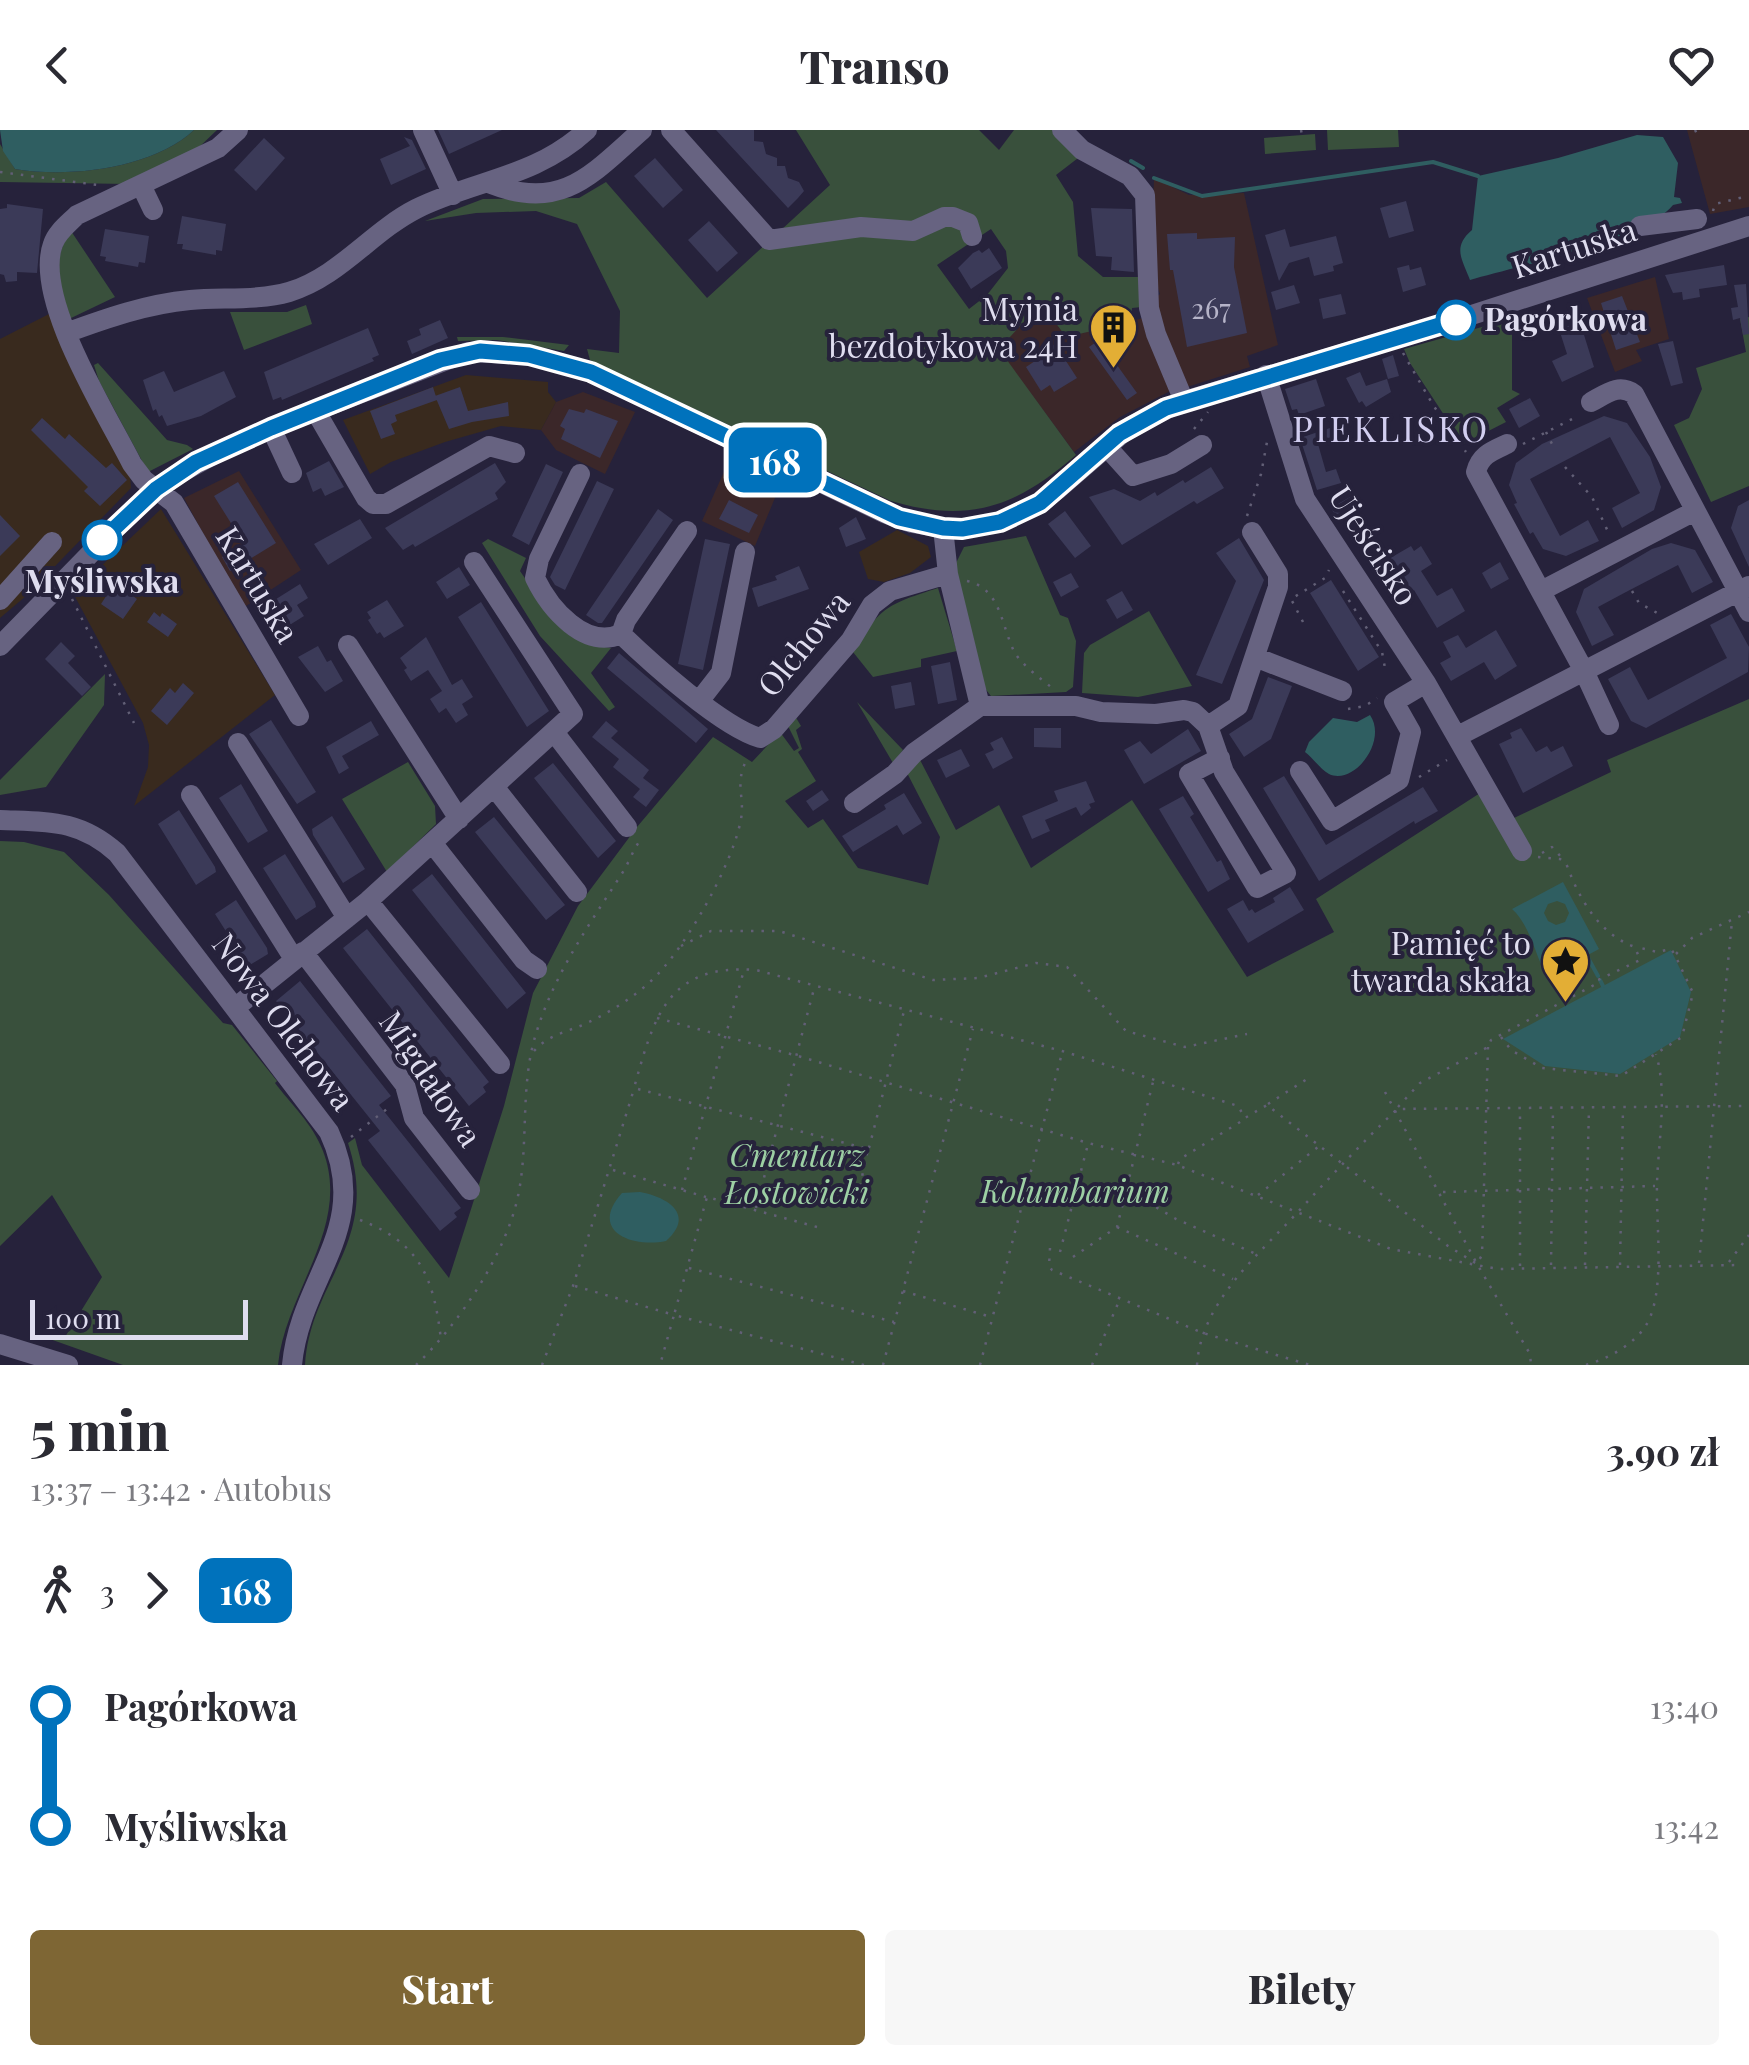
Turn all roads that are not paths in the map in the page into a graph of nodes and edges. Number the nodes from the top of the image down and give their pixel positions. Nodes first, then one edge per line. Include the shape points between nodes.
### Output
1 (238, 130) edge
2 (423, 130) edge
3 (587, 130) edge
4 (642, 130) edge
5 (671, 130) edge
6 (1062, 130) edge
7 (491, 184) junction
8 (137, 187) junction
9 (453, 194) junction
10 (153, 210) dead end
11 (1697, 219) junction
12 (1640, 226) dead end
13 (1749, 226) edge
14 (972, 236) dead end
15 (66, 333) junction
16 (1266, 375) junction
17 (1184, 401) junction
18 (1590, 406) road end
19 (315, 410) junction
20 (271, 428) junction
21 (1106, 446) junction
22 (1511, 447) road end
23 (1194, 449) road end
24 (515, 453) dead end
25 (292, 472) dead end
26 (580, 474) dead end
27 (156, 489) junction
28 (1695, 511) junction
29 (943, 528) junction
30 (687, 531) dead end
31 (1252, 532) road end
32 (52, 542) dead end
33 (745, 552) dead end
34 (474, 562) dead end
35 (949, 577) junction
36 (1744, 589) edge
37 (1541, 590) junction
38 (0, 600) edge
39 (1749, 612) edge
40 (621, 634) junction
41 (348, 645) dead end
42 (0, 646) edge
43 (1255, 658) junction
44 (1584, 671) junction
45 (1426, 683) junction
46 (1342, 691) road end
47 (700, 700) junction
48 (980, 706) junction
49 (1076, 706) junction
50 (299, 716) dead end
51 (1609, 725) dead end
52 (1088, 726) dead end
53 (1208, 726) junction
54 (554, 732) junction
55 (238, 743) dead end
56 (1456, 746) junction
57 (1220, 758) junction
58 (1300, 771) dead end
59 (495, 788) junction
60 (191, 794) dead end
61 (854, 803) dead end
62 (459, 819) junction
63 (0, 820) edge
64 (627, 827) road end
65 (433, 844) junction
66 (1531, 854) road end
67 (577, 892) dead end
68 (368, 900) junction
69 (347, 918) junction
70 (299, 956) junction
71 (538, 969) dead end
72 (236, 1007) junction
73 (500, 1064) dead end
74 (470, 1190) dead end
75 (0, 1344) edge
76 (58, 1363) edge
77 (292, 1365) edge

1 - 8 street via 218,148
2 - 9 street
3 - 7 street
4 - 7 street via 560,192
5 - 14 street via 769,240 861,227 913,231 953,216 968,222
6 - 17 street via 1082,150 1130,176 1146,195 1149,308
7 - 9 street
8 - 10 street
8 - 15 street via 77,215 51,247 52,298
9 - 15 street via 416,209 314,282 288,292 156,304
11 - 12 street
11 - 13 street, Kartuska
11 - 16 street, Kartuska via 1471,315
15 - 27 street via 132,464
16 - 17 street, Kartuska
16 - 45 street, Ujeścisko via 1305,499
17 - 21 street, Kartuska
18 - 28 street via 1616,389 1634,394
19 - 20 street, Kartuska
19 - 24 street via 373,504 386,504 488,446
19 - 29 street, Kartuska via 456,355 529,355 591,372 884,513
20 - 25 street
20 - 27 street, Kartuska via 196,462
21 - 23 street via 1133,476
21 - 29 street, Kartuska via 1020,514
22 - 37 street via 1485,454 1476,472
26 - 40 street, Olchowa via 535,578 587,636
27 - 42 street, Kartuska
27 - 50 street, Kartuska via 174,503
28 - 36 street
28 - 37 street
29 - 35 street
30 - 40 street
31 - 43 street via 1278,574
32 - 38 street
33 - 47 street via 721,673
34 - 54 street via 574,714
35 - 47 street, Olchowa via 890,591 872,605 851,640 760,738
35 - 48 street
36 - 39 street
36 - 44 street
37 - 44 street
40 - 47 street, Olchowa
41 - 62 street
43 - 46 street
43 - 53 street via 1238,706
44 - 51 street
44 - 56 street
45 - 56 street, Ujeścisko
45 - 58 street via 1394,702 1411,732 1399,780 1332,821
48 - 49 street
48 - 61 street
49 - 52 street
49 - 53 street via 1138,714 1184,710
53 - 57 street
54 - 59 street
54 - 64 street
55 - 69 street
56 - 66 street, Ujeścisko
57 - 57 street via 1286,873 1257,888 1188,774
59 - 62 street
59 - 67 street
60 - 70 street, Migdałowa
62 - 65 street
63 - 72 street, Nowa Olchowa via 68,824 100,838
65 - 68 street
65 - 71 street
68 - 69 street
68 - 73 street, Migdałowa
69 - 70 street
70 - 72 street
70 - 74 street, Migdałowa via 405,1085 414,1118
72 - 77 street, Nowa Olchowa via 319,1116 342,1170 341,1223 300,1322
75 - 76 street

